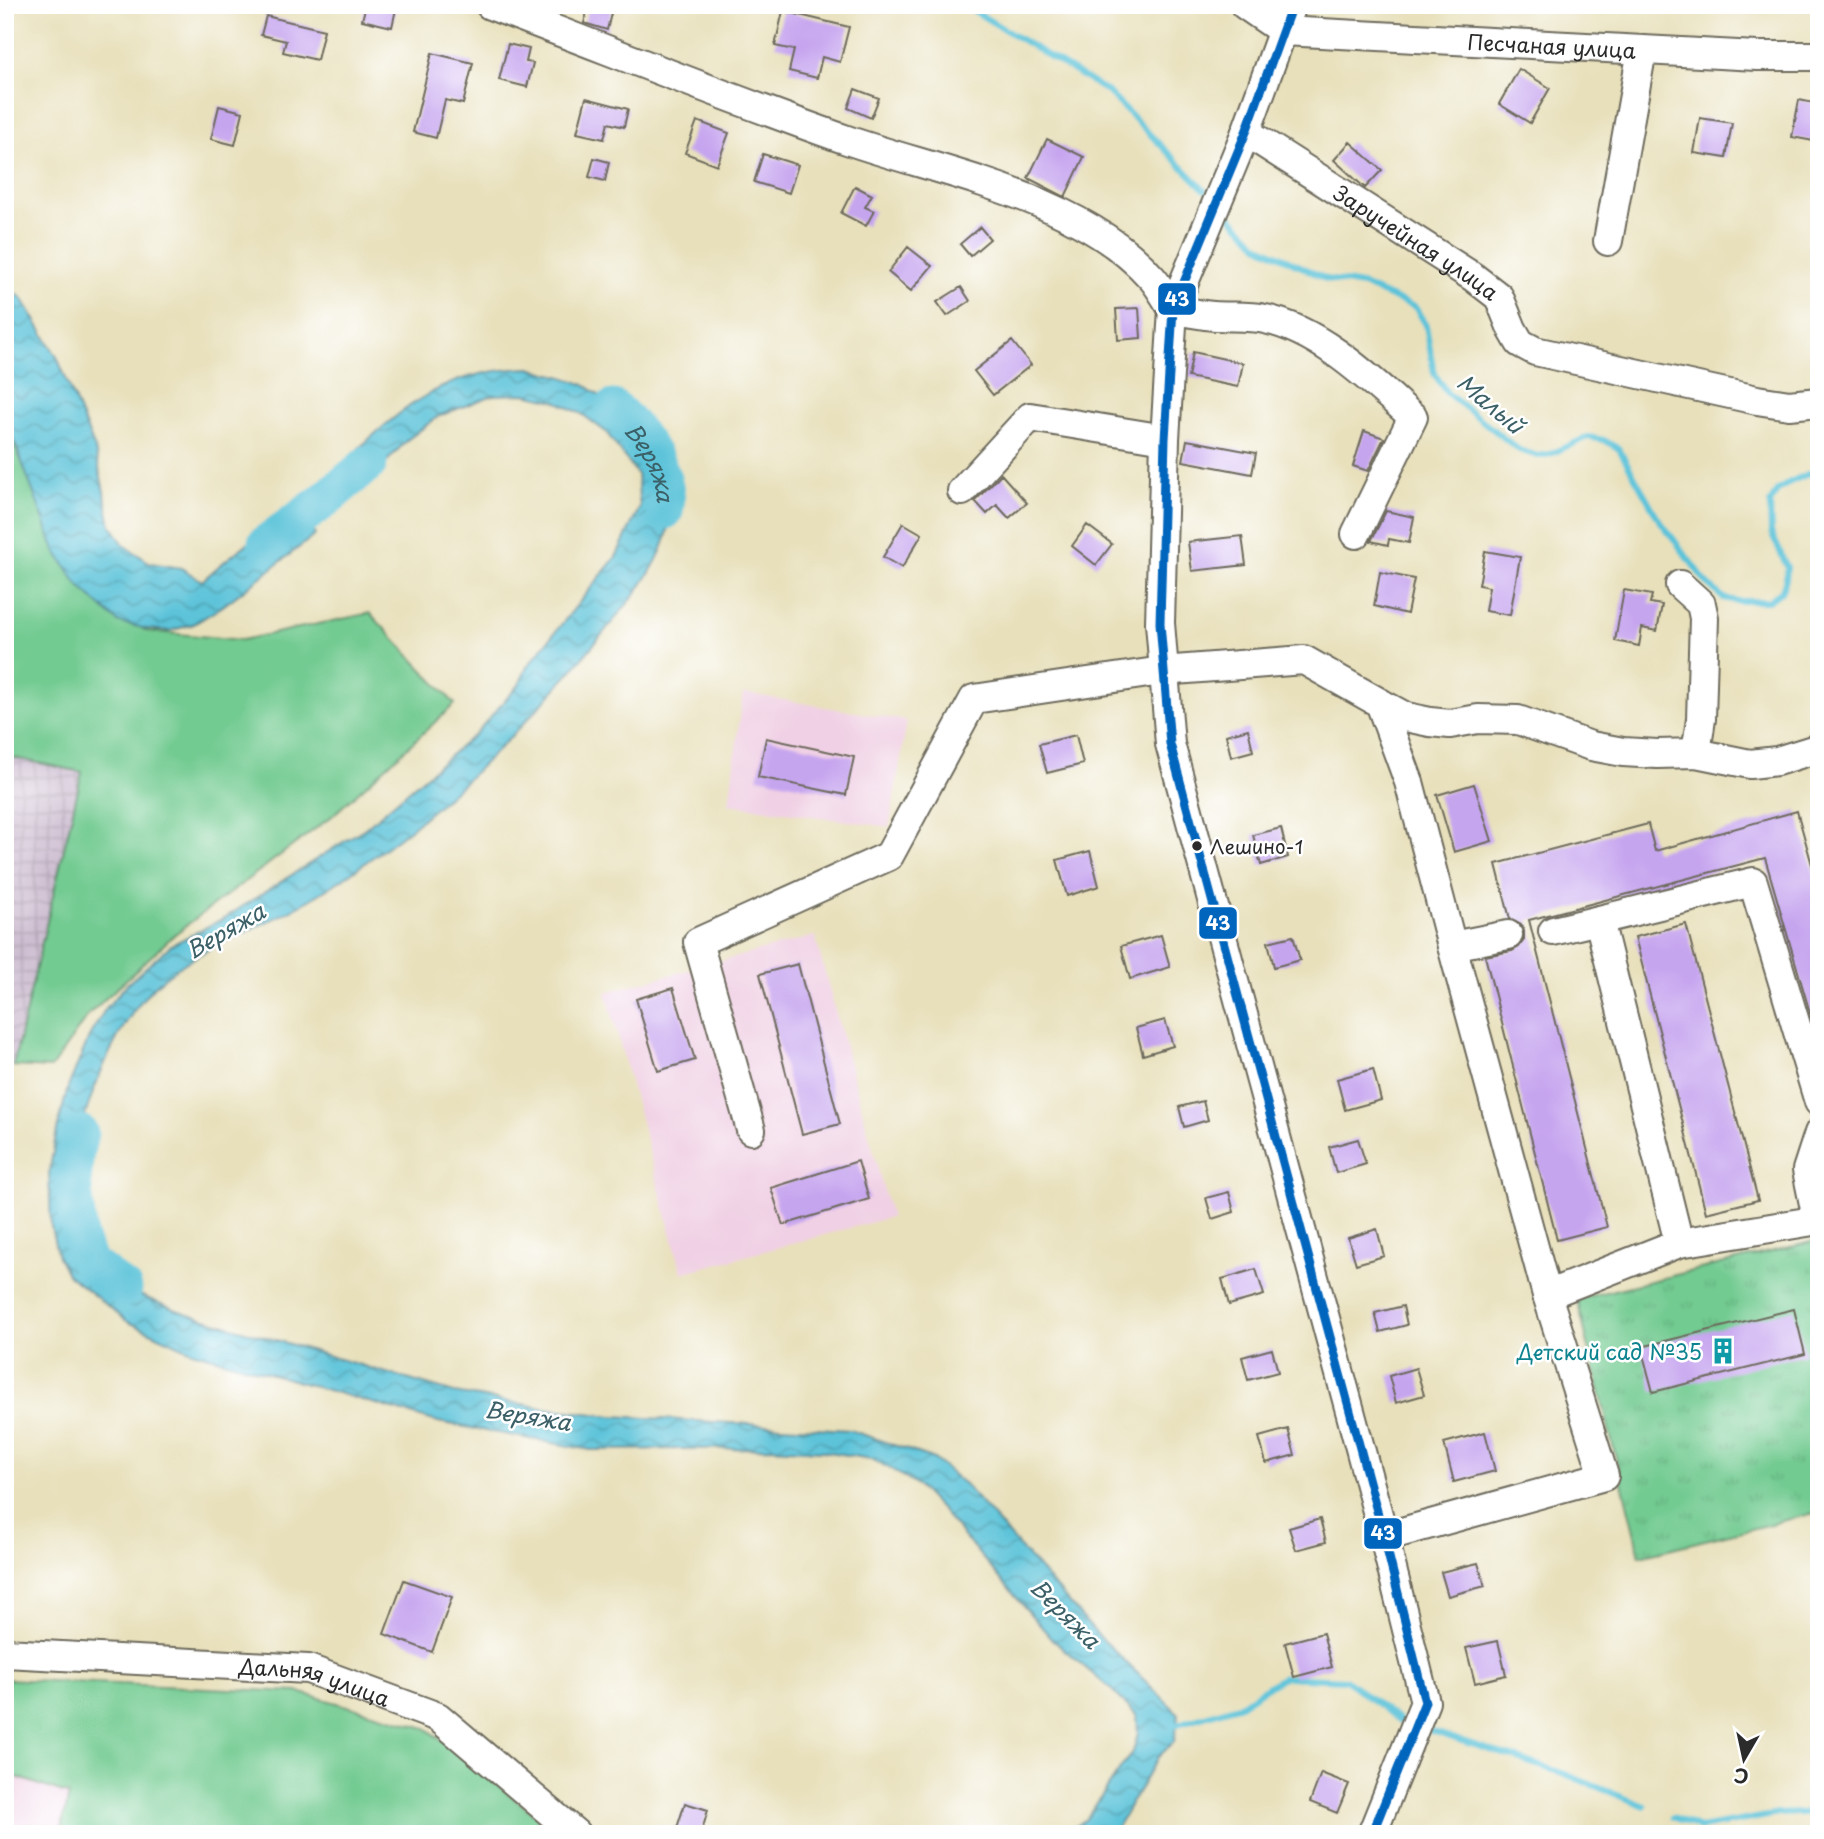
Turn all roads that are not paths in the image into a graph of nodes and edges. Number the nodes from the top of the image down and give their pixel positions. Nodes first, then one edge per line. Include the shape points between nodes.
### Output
1 (490, 5) edge
2 (1245, 5) edge
3 (1287, 18) edge
4 (1642, 50) junction
5 (1819, 56) edge
6 (1246, 132) junction
7 (1608, 241) dead end
8 (1173, 309) junction
9 (1819, 402) edge
10 (1165, 439) junction
11 (962, 491) dead end
12 (1356, 534) dead end
13 (1680, 585) dead end
14 (1162, 671) junction
15 (1380, 702) junction
16 (1819, 748) edge
17 (1696, 753) junction
18 (1599, 920) junction
19 (1553, 931) dead end
20 (1508, 935) dead end
21 (1452, 946) junction
22 (1819, 1102) edge
23 (751, 1130) dead end
24 (1819, 1133) edge
25 (1818, 1219) edge
26 (1679, 1243) junction
27 (1547, 1295) junction
28 (1384, 1537) junction
29 (5, 1653) edge
30 (576, 1834) edge
31 (1372, 1834) edge

1 - 8 street via 847,140 1034,200 1117,246 1152,278
2 - 3 street
3 - 4 street, Песчаная улица
3 - 6 street
4 - 5 street, Песчаная улица
4 - 7 street
6 - 8 street
6 - 9 street, Заручейная улица via 1490,290 1499,297 1520,343 1535,351 1757,400 1790,405
8 - 10 street
8 - 12 street via 1288,326 1362,373 1413,417
10 - 11 street via 1030,417
10 - 14 street
13 - 17 street via 1701,604 1704,618
14 - 15 street via 1304,660
14 - 23 street via 974,699 889,856 698,942
14 - 28 street via 1170,744
15 - 17 street via 1406,718 1430,722 1518,720 1591,746 1657,754
15 - 21 street via 1409,782
16 - 17 street via 1750,764
18 - 19 street
18 - 22 street via 1753,882
18 - 26 street
20 - 21 street
21 - 27 street
24 - 25 street via 1807,1170
25 - 26 street
26 - 27 street
27 - 28 street via 1604,1476
28 - 31 street via 1425,1702
29 - 30 street, Дальняя улица via 308,1669 438,1717

